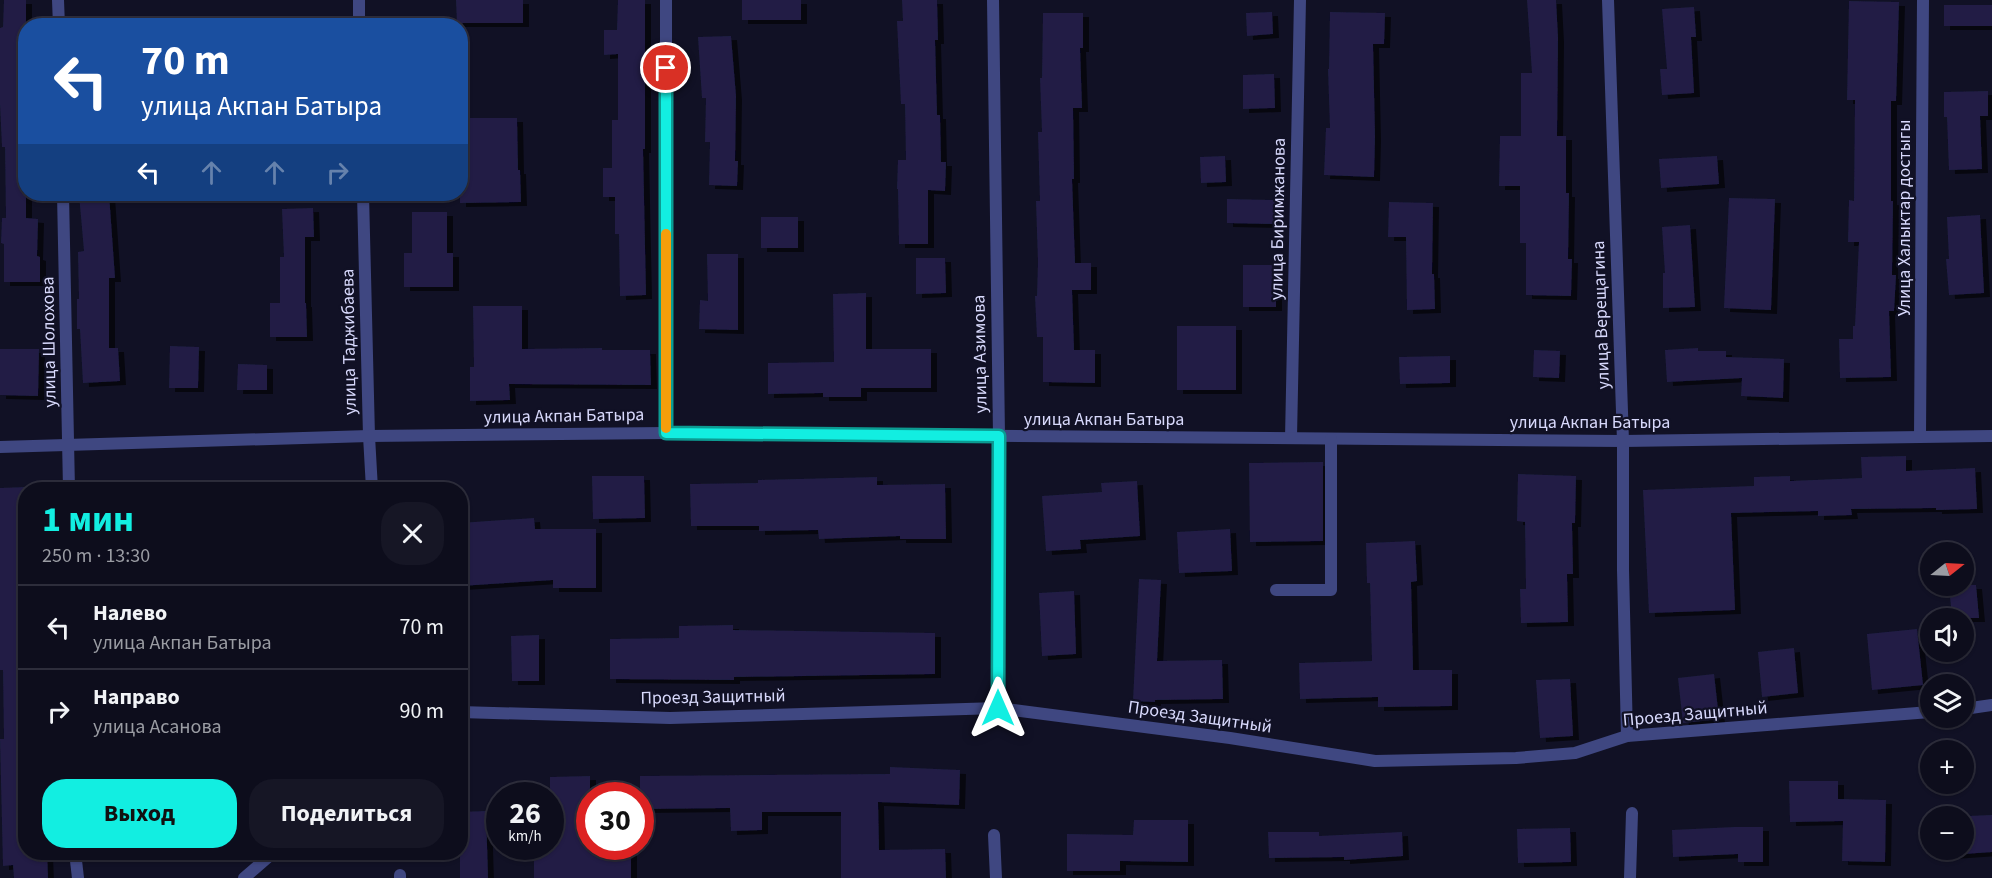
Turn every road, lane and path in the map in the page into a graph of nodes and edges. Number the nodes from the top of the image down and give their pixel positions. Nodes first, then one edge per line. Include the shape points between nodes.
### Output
1 (58, 0) edge
2 (358, 0) edge
3 (666, 0) edge
4 (993, 0) edge
5 (1300, 0) edge
6 (1608, 0) edge
7 (1923, 0) edge
8 (59, 18) edge
9 (359, 18) edge
10 (63, 201) edge
11 (363, 201) edge
12 (666, 433) junction
13 (1992, 435) edge
14 (369, 436) junction
15 (999, 436) junction
16 (1920, 437) junction
17 (1292, 438) junction
18 (1331, 439) junction
19 (1623, 441) junction
20 (0, 447) edge
21 (69, 447) junction
22 (69, 482) edge
23 (372, 482) edge
24 (1276, 590) dead end
25 (1992, 705) edge
26 (998, 708) junction
27 (1974, 708) edge
28 (468, 712) edge
29 (1920, 713) edge
30 (1627, 736) junction
31 (1632, 813) dead end
32 (994, 835) dead end
33 (76, 860) edge
34 (265, 860) edge
35 (78, 878) edge
36 (244, 878) edge
37 (996, 878) edge
38 (1630, 878) edge

1 - 8 street
2 - 9 street
3 - 12 street
4 - 15 street, улица Азимова
5 - 17 street, улица Биримжанова
6 - 19 street, улица Верещагина
7 - 16 street, Улица Халыктар достыгы
10 - 21 street, улица Шолохова
11 - 14 street, улица Таджибаева
12 - 14 street, улица Акпан Батыра
12 - 15 street, улица Акпан Батыра
13 - 16 street, улица Акпан Батыра
14 - 21 street, улица Акпан Батыра
14 - 23 street, улица Таджибаева
15 - 17 street, улица Акпан Батыра
15 - 26 street, улица Азимова
16 - 19 street, улица Акпан Батыра
17 - 18 street, улица Акпан Батыра
18 - 19 street, улица Акпан Батыра
18 - 24 street via 1331,590
19 - 30 street, улица Верещагина
20 - 21 street, улица Акпан Батыра
21 - 22 street, улица Шолохова
25 - 27 street
26 - 28 street, Проезд Защитный via 670,718
26 - 30 street, Проезд Защитный via 1375,761 1575,753
29 - 30 street, Проезд Защитный
31 - 38 street
32 - 37 street
33 - 35 street
34 - 36 street

